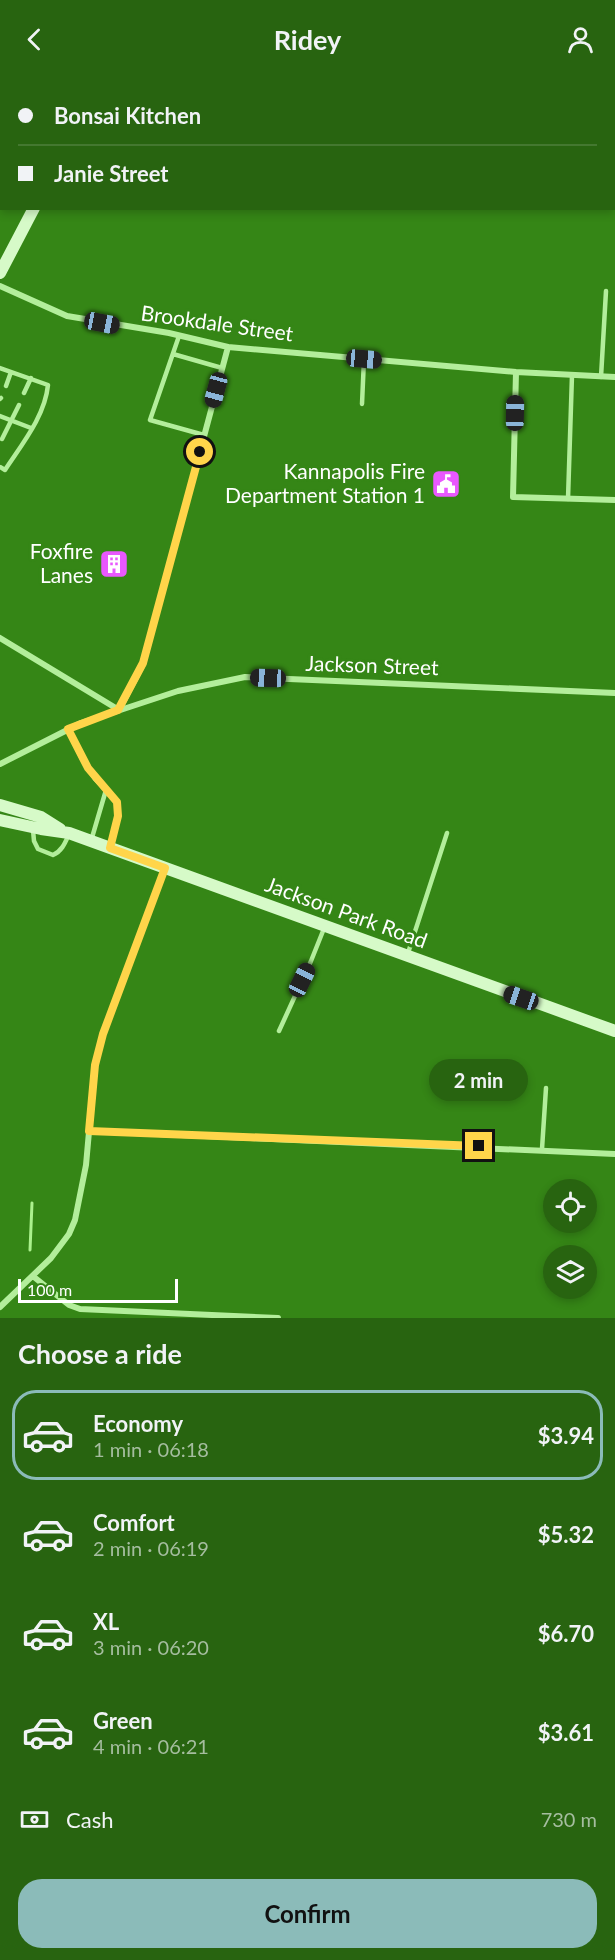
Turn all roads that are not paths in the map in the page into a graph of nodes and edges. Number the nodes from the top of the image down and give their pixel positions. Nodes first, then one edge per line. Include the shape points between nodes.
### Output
1 (33, 210) edge
2 (0, 273) edge
3 (0, 286) edge
4 (606, 291) dead end
5 (179, 336) junction
6 (228, 347) junction
7 (173, 354) junction
8 (364, 359) junction
9 (0, 368) edge
10 (222, 368) junction
11 (12, 372) junction
12 (516, 372) junction
13 (572, 375) junction
14 (601, 377) junction
15 (615, 377) edge
16 (31, 378) junction
17 (6, 386) dead end
18 (24, 393) dead end
19 (362, 404) dead end
20 (19, 405) dead end
21 (0, 416) edge
22 (11, 421) junction
23 (31, 428) junction
24 (204, 435) junction
25 (2, 439) dead end
26 (0, 467) edge
27 (568, 499) junction
28 (615, 500) edge
29 (0, 638) edge
30 (615, 693) edge
31 (118, 710) junction
32 (68, 729) junction
33 (0, 764) edge
34 (106, 790) junction
35 (3, 805) edge
36 (0, 820) edge
37 (34, 827) junction
38 (66, 832) junction
39 (447, 833) dead end
40 (91, 841) junction
41 (110, 848) junction
42 (165, 868) junction
43 (325, 926) junction
44 (407, 956) junction
45 (279, 1031) dead end
46 (615, 1031) edge
47 (546, 1088) dead end
48 (89, 1131) junction
49 (543, 1149) junction
50 (615, 1154) edge
51 (34, 1277) junction
52 (0, 1307) edge
53 (278, 1318) edge

1 - 2 main road
3 - 5 street, Brookdale Street via 67,316
4 - 14 lane
5 - 6 street, Brookdale Street
5 - 7 lane
6 - 8 street, Brookdale Street
6 - 10 street
7 - 10 lane
7 - 24 lane via 150,420
8 - 12 street, Brookdale Street
8 - 19 lane
9 - 11 lane
10 - 24 street
11 - 16 lane
11 - 17 lane
12 - 13 street, Brookdale Street
12 - 27 street via 513,497
13 - 14 street, Brookdale Street
13 - 27 lane
14 - 15 street, Brookdale Street
16 - 18 lane
16 - 23 lane via 48,384
20 - 22 lane
21 - 22 lane
22 - 23 lane
22 - 25 lane
23 - 26 lane via 5,470
24 - 31 street via 143,663
27 - 28 street
29 - 31 street
30 - 31 street, Jackson Street via 245,677 178,691
31 - 32 street, Jackson Street
32 - 33 street, Jackson Street
32 - 34 lane via 81,757
34 - 40 lane
34 - 41 lane via 117,802 118,816
35 - 38 main road, Jackson Park Road via 41,817
36 - 37 main road, Jackson Park Road
37 - 38 main road, Jackson Park Road
37 - 38 lane via 38,849 53,855 63,846
38 - 40 main road, Jackson Park Road
39 - 44 lane
40 - 41 main road, Jackson Park Road
41 - 42 main road, Jackson Park Road
42 - 43 main road, Jackson Park Road
42 - 48 street via 103,1034 95,1065
43 - 44 main road, Jackson Park Road
43 - 45 lane
44 - 46 main road, Jackson Park Road
47 - 49 lane
48 - 49 street
48 - 51 street via 75,1220 69,1234
49 - 50 street
51 - 52 street
51 - 53 street via 80,1309

